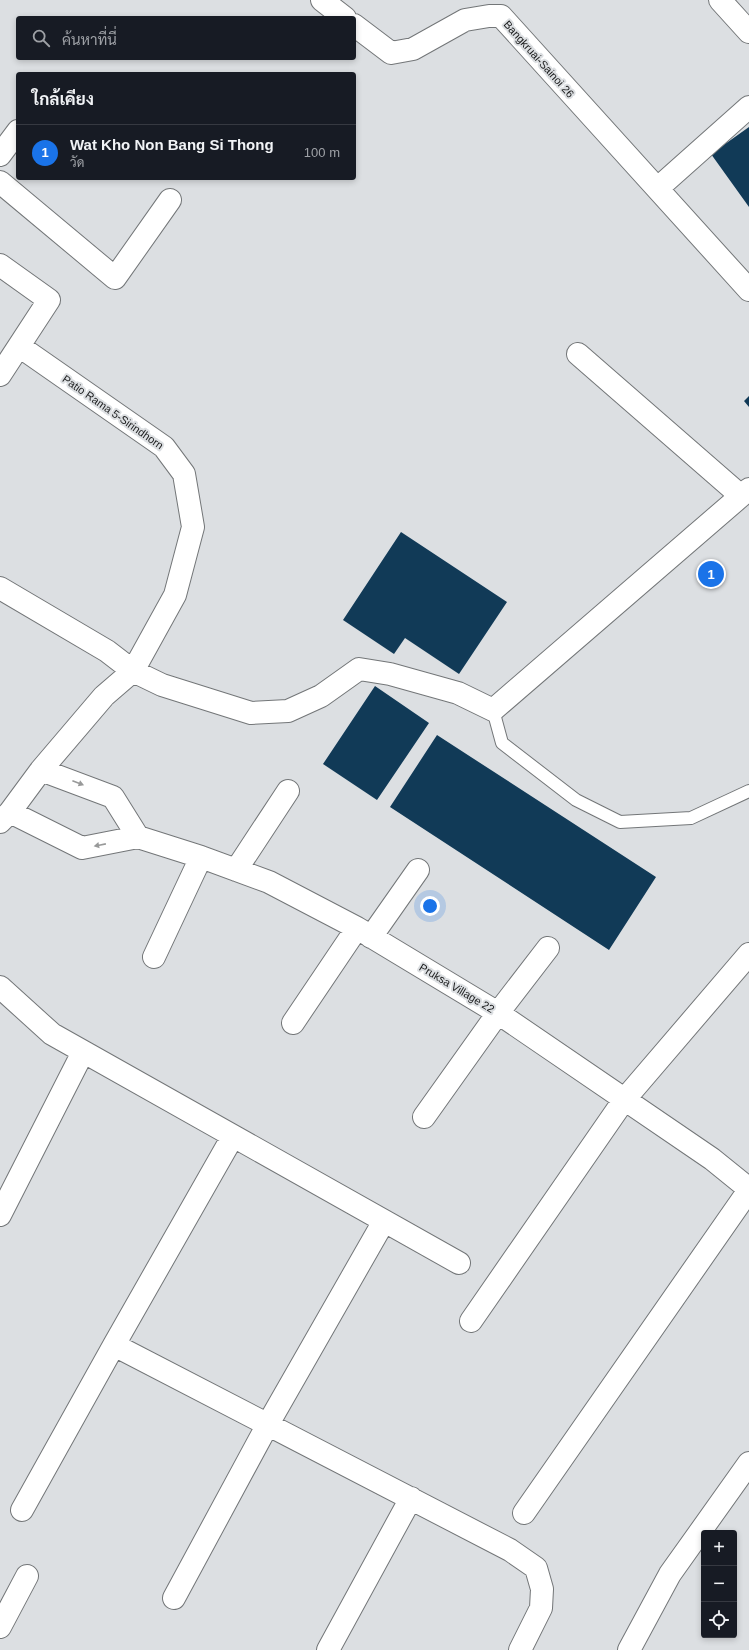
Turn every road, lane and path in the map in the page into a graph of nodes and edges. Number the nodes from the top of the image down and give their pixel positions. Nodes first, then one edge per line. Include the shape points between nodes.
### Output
1 (322, 0) edge
2 (720, 0) edge
3 (342, 16) edge
4 (356, 27) edge
5 (749, 32) edge
6 (749, 107) edge
7 (16, 134) edge
8 (0, 155) edge
9 (0, 182) edge
10 (658, 188) junction
11 (170, 200) dead end
12 (0, 265) edge
13 (749, 290) edge
14 (18, 346) junction
15 (578, 354) dead end
16 (0, 375) edge
17 (745, 493) edge
18 (0, 588) edge
19 (133, 671) junction
20 (493, 710) junction
21 (41, 770) junction
22 (288, 791) dead end
23 (749, 791) edge
24 (5, 817) edge
25 (138, 838) junction
26 (201, 858) junction
27 (236, 870) junction
28 (418, 870) dead end
29 (364, 932) junction
30 (548, 948) dead end
31 (749, 954) edge
32 (154, 957) dead end
33 (0, 987) edge
34 (498, 1013) junction
35 (293, 1023) dead end
36 (83, 1052) junction
37 (624, 1100) junction
38 (424, 1117) dead end
39 (232, 1136) junction
40 (749, 1189) edge
41 (0, 1215) edge
42 (384, 1221) junction
43 (459, 1263) dead end
44 (471, 1322) dead end
45 (114, 1345) junction
46 (268, 1424) junction
47 (749, 1463) edge
48 (411, 1498) junction
49 (22, 1510) dead end
50 (524, 1513) dead end
51 (27, 1576) dead end
52 (174, 1598) dead end
53 (0, 1627) edge
54 (328, 1650) edge
55 (520, 1650) edge
56 (629, 1650) edge

1 - 3 street
2 - 5 street
4 - 10 street, Bangkruai-Sainoi 26 via 391,53 413,49 465,20 501,16
6 - 10 street
7 - 8 street
9 - 11 street via 115,278
10 - 13 street, Bangkruai-Sainoi 26
12 - 14 street via 49,300
14 - 16 street
14 - 19 street, Patio Rama 5-Sirindhorn via 164,447 184,474 192,527 175,595
15 - 17 street
17 - 20 street
18 - 19 street via 107,651
19 - 20 street via 162,686 251,713 288,711 321,696 358,669 390,674 458,693
19 - 21 street via 104,696
20 - 23 lane via 502,743 576,800 620,822 691,818
21 - 24 street
21 -> 25 street via 113,797
22 - 27 street
25 -> 24 street via 82,848
25 - 26 street, Pruksa Village 22
26 - 27 street, Pruksa Village 22
26 - 32 street
27 - 29 street, Pruksa Village 22 via 269,882
28 - 29 street
29 - 34 street, Pruksa Village 22
29 - 35 street
30 - 34 street
31 - 37 street
33 - 36 street via 52,1034
34 - 37 street, Pruksa Village 22
34 - 38 street
36 - 39 street
36 - 41 street
37 - 40 street, Pruksa Village 22 via 712,1159
37 - 44 street
39 - 42 street
39 - 45 street
40 - 50 street
42 - 43 street
42 - 46 street
45 - 46 street
45 - 49 street
46 - 48 street
46 - 52 street
47 - 56 street via 670,1574
48 - 54 street
48 - 55 street via 510,1550 536,1568 542,1589 541,1608
51 - 53 street

